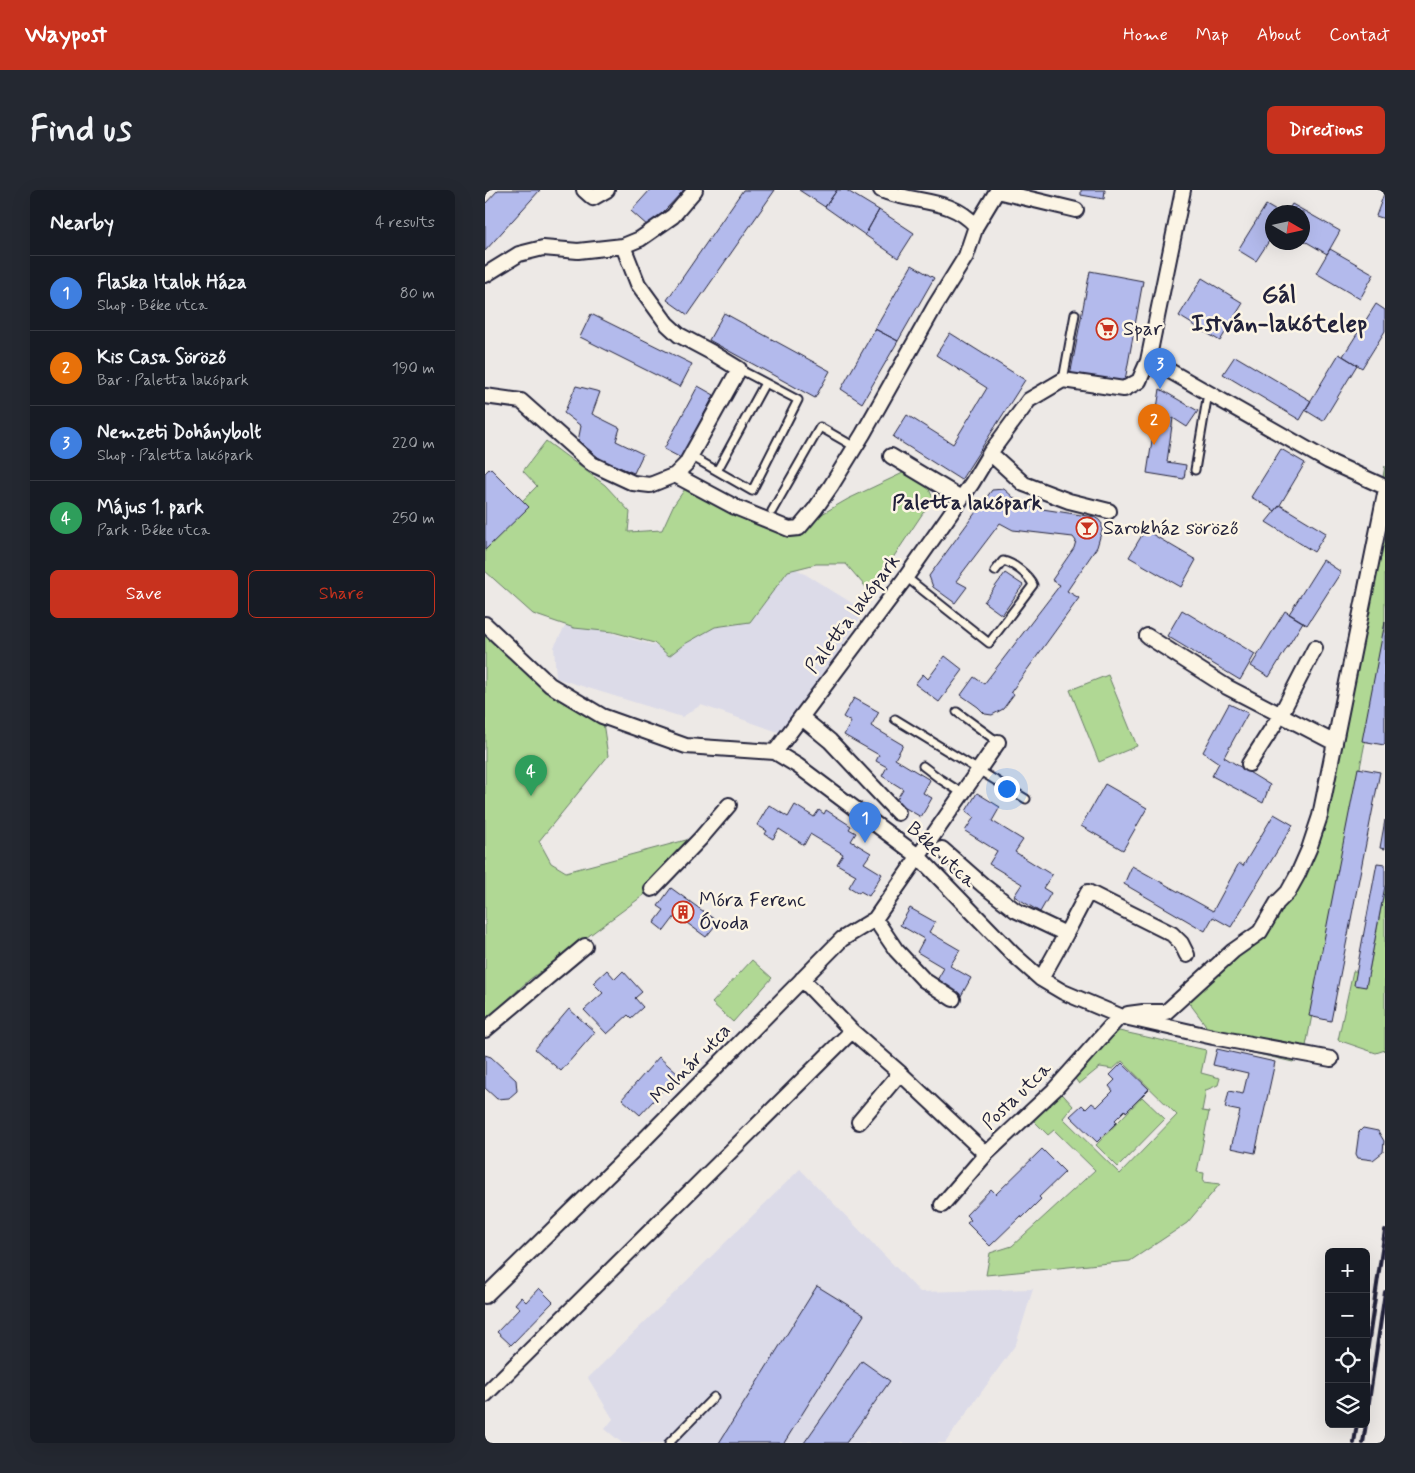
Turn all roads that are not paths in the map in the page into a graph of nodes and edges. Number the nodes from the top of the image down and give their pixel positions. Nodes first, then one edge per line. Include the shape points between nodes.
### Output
1 (584, 190) edge
2 (607, 190) edge
3 (695, 190) edge
4 (881, 190) edge
5 (1183, 190) edge
6 (997, 191) edge
7 (1077, 210) dead end
8 (976, 226) junction
9 (623, 246) junction
10 (485, 275) edge
11 (1075, 314) dead end
12 (1147, 361) junction
13 (739, 369) junction
14 (1063, 380) junction
15 (765, 382) junction
16 (1208, 393) junction
17 (485, 396) edge
18 (855, 447) junction
19 (990, 453) junction
20 (691, 456) junction
21 (891, 456) dead end
22 (1195, 470) dead end
23 (717, 471) junction
24 (675, 475) junction
25 (1385, 486) edge
26 (1385, 494) edge
27 (961, 498) junction
28 (772, 511) dead end
29 (1109, 511) dead end
30 (995, 571) dead end
31 (906, 577) junction
32 (485, 624) edge
33 (1147, 636) dead end
34 (1315, 648) dead end
35 (957, 712) dead end
36 (1280, 716) junction
37 (801, 717) junction
38 (895, 719) dead end
39 (998, 742) joint
40 (1335, 743) junction
41 (775, 752) junction
42 (1249, 764) dead end
43 (923, 766) dead end
44 (979, 769) junction
45 (962, 793) junction
46 (1026, 799) dead end
47 (729, 805) dead end
48 (898, 812) dead end
49 (942, 849) dead end
50 (917, 856) junction
51 (653, 888) dead end
52 (875, 918) junction
53 (1066, 934) junction
54 (585, 946) dead end
55 (1187, 955) dead end
56 (802, 979) junction
57 (1041, 979) junction
58 (953, 999) dead end
59 (1120, 1016) junction
60 (485, 1030) edge
61 (852, 1031) junction
62 (1331, 1059) dead end
63 (900, 1073) junction
64 (859, 1122) dead end
65 (986, 1154) junction
66 (942, 1205) dead end
67 (485, 1296) edge
68 (485, 1395) edge
69 (714, 1397) dead end
70 (669, 1443) edge

1 - 2 street via 593,198
3 - 9 street via 673,216 640,239
4 - 8 street via 896,196 943,204 967,215
5 - 12 street
6 - 7 street
6 - 8 street
8 - 18 street via 966,256
9 - 10 street via 578,251 543,248 519,254
9 - 13 street via 638,284 667,324 679,335
11 - 14 lane
12 - 14 street via 1139,382 1124,390
12 - 16 street
13 - 15 lane
13 - 20 street
14 - 19 street, Paletta lakópark via 1029,400
15 - 23 lane
15 - 23 lane via 798,400 752,490
16 - 22 lane
16 - 25 street via 1328,461
17 - 24 street via 521,401 592,464 633,483 649,485
18 - 24 street via 799,528 789,528 735,507
18 - 28 lane via 820,427
19 - 27 street, Paletta lakópark
19 - 29 street via 1024,484 1069,501
20 - 23 lane
20 - 24 street
21 - 27 street
26 - 40 street
27 - 31 street, Paletta lakópark
30 - 31 lane via 1003,561 1008,562 1031,579 1033,585 989,643
31 - 37 street, Paletta lakópark
32 - 41 street, Béke utca via 550,685 602,716 686,746
33 - 36 street
34 - 36 street
35 - 39 lane
36 - 40 street
36 - 42 street
37 - 41 street, Paletta lakópark
37 - 48 street via 831,741
38 - 44 lane
39 - 44 street, Molnár utca
40 - 59 street via 1320,816 1309,848 1288,892 1260,932 1233,951 1165,1012
41 - 50 street, Béke utca
43 - 45 lane
44 - 45 street, Molnár utca
44 - 46 lane
45 - 50 street, Molnár utca
47 - 51 street
49 - 53 street via 1015,910
50 - 52 street, Molnár utca
50 - 57 street, Béke utca
52 - 56 street, Molnár utca via 842,939
52 - 58 street via 896,950 924,980
53 - 55 street via 1088,892 1172,934
53 - 57 street
54 - 60 street
56 - 61 street
56 - 67 street, Molnár utca
57 - 59 street, Béke utca
59 - 62 street, Béke utca
59 - 65 street, Posta utca via 1054,1090
61 - 63 street
61 - 68 street
63 - 64 street
63 - 65 street
65 - 66 street, Posta utca
69 - 70 lane

